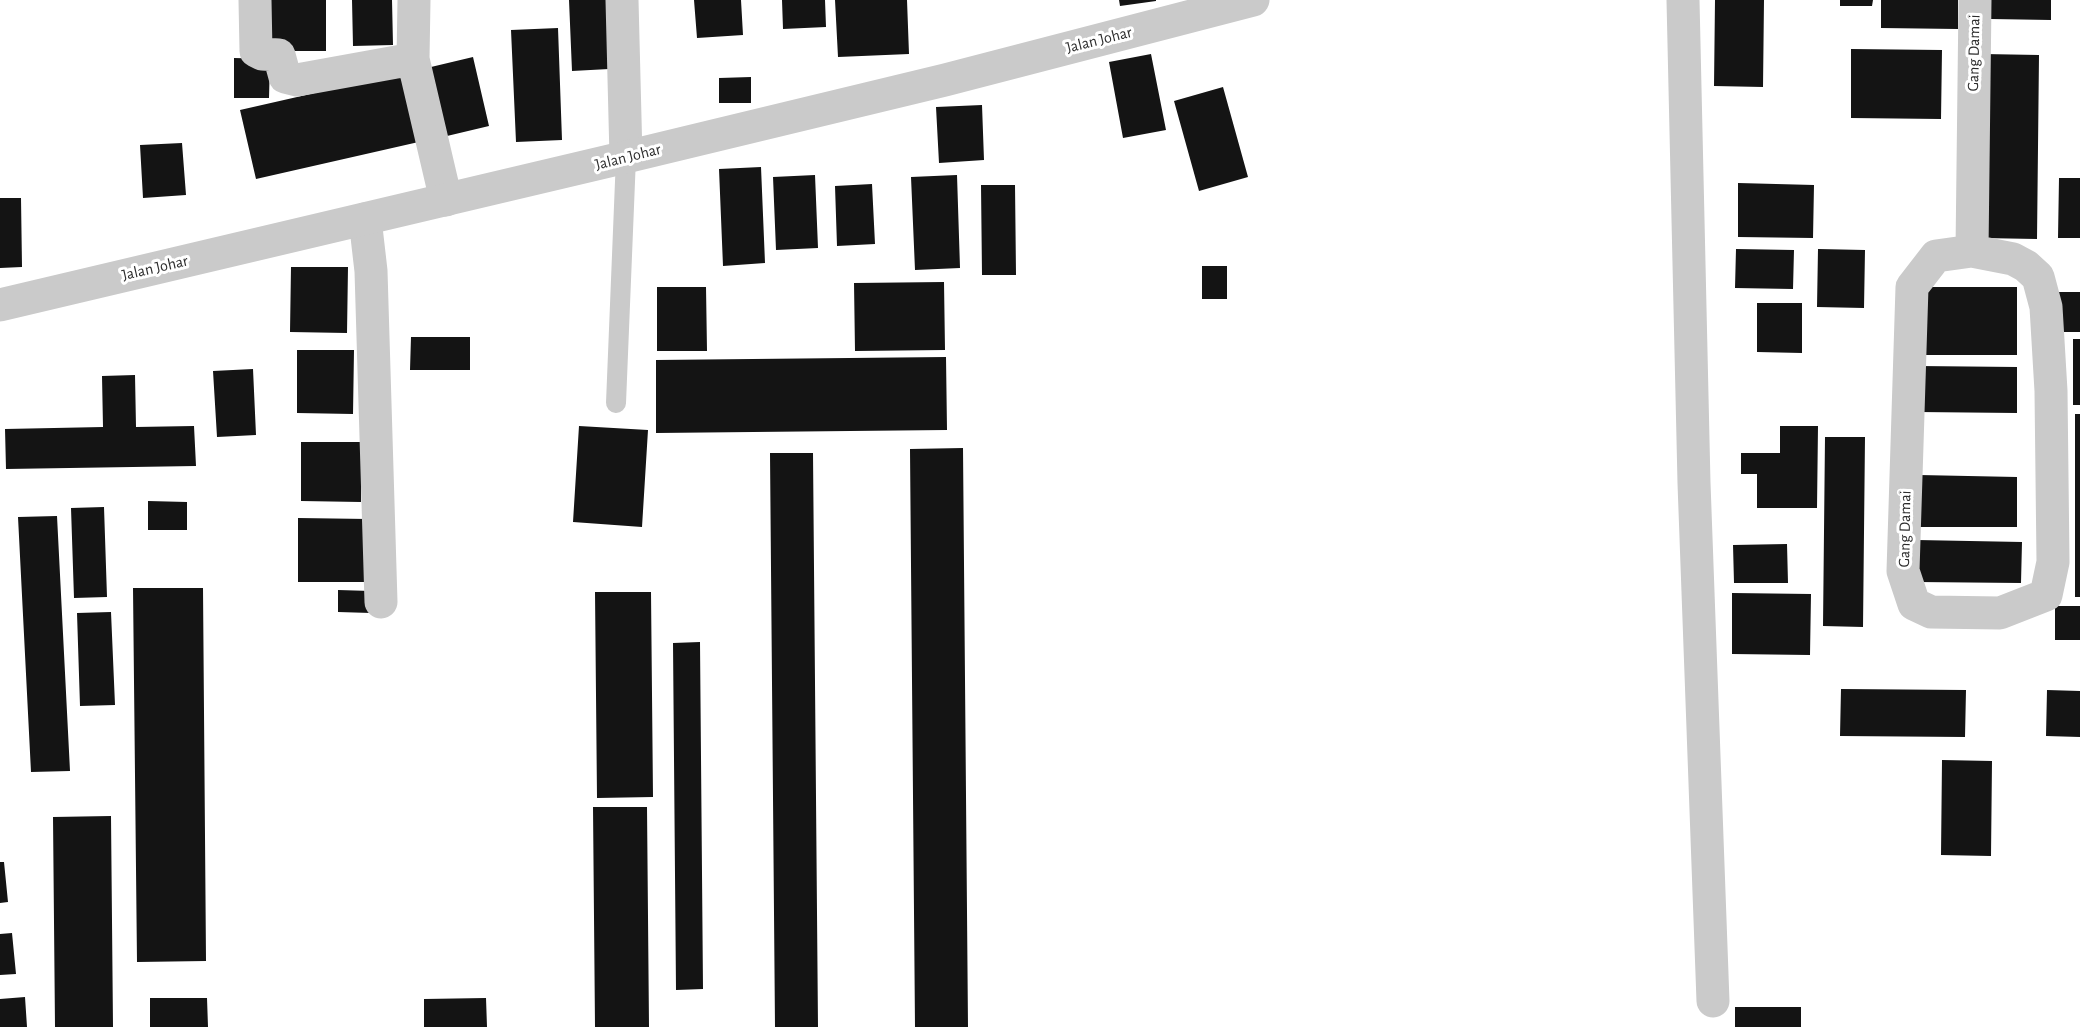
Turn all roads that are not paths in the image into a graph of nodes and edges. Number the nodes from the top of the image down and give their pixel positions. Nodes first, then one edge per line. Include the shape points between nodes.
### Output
1 (255, 0) edge
2 (414, 0) edge
3 (622, 0) edge
4 (1253, 0) edge
5 (1683, 0) edge
6 (1975, 0) edge
7 (1185, 9) edge
8 (413, 59) junction
9 (626, 158) junction
10 (446, 200) junction
11 (365, 219) junction
12 (1972, 251) junction
13 (0, 304) edge
14 (616, 403) dead end
15 (381, 602) dead end
16 (1713, 1001) dead end

1 - 8 street via 256,51 279,55 285,77 297,80
2 - 8 street
3 - 9 street
4 - 7 street, Jalan Johar
5 - 16 street via 1694,483
6 - 12 street, Gang Damai
7 - 9 street, Jalan Johar
8 - 10 street
9 - 10 street, Jalan Johar
9 - 14 lane
10 - 11 street, Jalan Johar
11 - 13 street, Jalan Johar
11 - 15 street via 371,271
12 - 12 street, Gang Damai via 1936,256 1912,287 1903,571 1914,604 1931,612 2000,613 2046,595 2053,562 2046,307 2037,278 2026,266 2013,258

